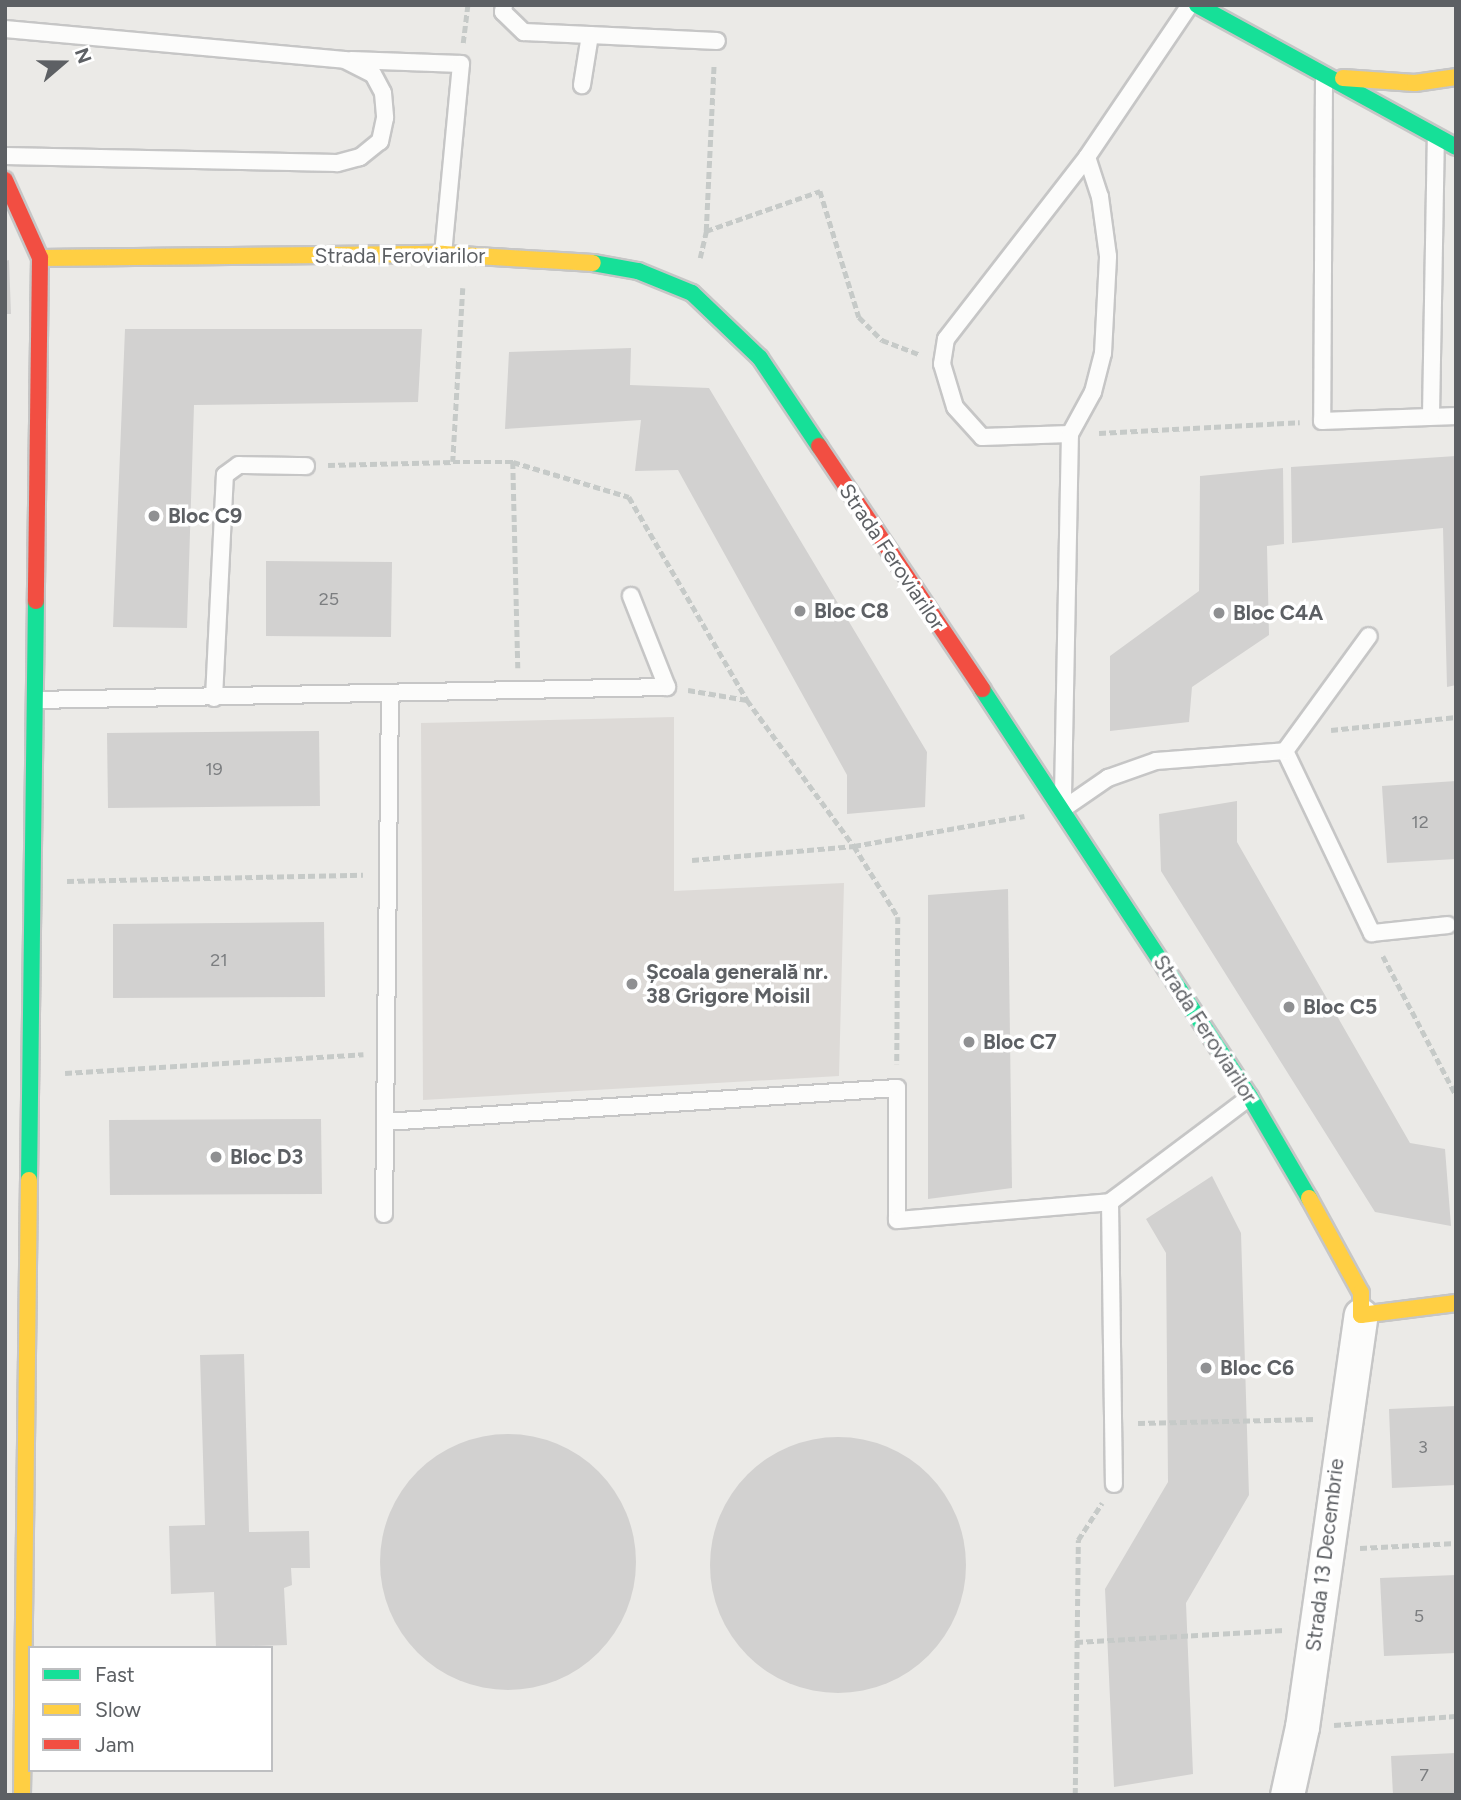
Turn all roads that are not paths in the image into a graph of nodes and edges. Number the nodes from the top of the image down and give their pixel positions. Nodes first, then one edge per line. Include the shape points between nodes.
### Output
1 (504, 5) edge
2 (1190, 5) edge
3 (1197, 5) edge
4 (5, 29) edge
5 (590, 35) junction
6 (717, 41) road end
7 (345, 60) junction
8 (1324, 74) junction
9 (1456, 77) edge
10 (582, 85) dead end
11 (1441, 132) junction
12 (1456, 147) edge
13 (5, 156) edge
14 (1087, 157) junction
15 (5, 180) edge
16 (26, 246) edge
17 (443, 254) junction
18 (1432, 416) junction
19 (1456, 416) edge
20 (1070, 435) junction
21 (306, 466) road end
22 (631, 596) dead end
23 (1369, 636) dead end
24 (390, 695) junction
25 (214, 698) junction
26 (33, 700) junction
27 (1285, 751) junction
28 (1063, 809) junction
29 (1448, 925) dead end
30 (1250, 1097) junction
31 (385, 1122) junction
32 (1110, 1202) junction
33 (384, 1214) dead end
34 (1456, 1303) edge
35 (1361, 1315) junction
36 (1114, 1484) road end
37 (22, 1795) edge
38 (1287, 1795) edge

1 - 5 lane via 503,12 524,32
2 - 14 lane
3 - 8 street
4 - 7 lane
5 - 6 lane
5 - 10 lane
7 - 13 lane via 373,74 383,93 385,118 380,141 360,158 337,163
7 - 17 lane via 461,64
8 - 9 street via 1374,83
8 - 11 street
8 - 18 lane via 1322,421
11 - 12 street
11 - 18 lane
14 - 20 lane via 1100,197 1108,256 1103,353 1094,392
14 - 20 lane via 946,339 942,364 955,407 982,437
15 - 16 street
16 - 17 street, Strada Feroviarilor
16 - 26 street
17 - 28 street, Strada Feroviarilor via 568,259 638,271 692,293 760,358
18 - 19 lane
20 - 28 lane
21 - 25 lane via 239,465 225,475
22 - 24 lane via 667,687
23 - 27 lane
24 - 25 lane
24 - 31 lane
25 - 26 lane
26 - 37 street
27 - 28 lane via 1156,761 1108,778
27 - 29 lane via 1372,933
28 - 30 street, Strada Feroviarilor
30 - 32 lane
30 - 35 street, Strada Feroviarilor via 1350,1268 1361,1293
31 - 32 lane via 897,1088 897,1220
31 - 33 lane
32 - 36 lane
34 - 35 street
35 - 38 street, Strada 13 Decembrie via 1302,1727

